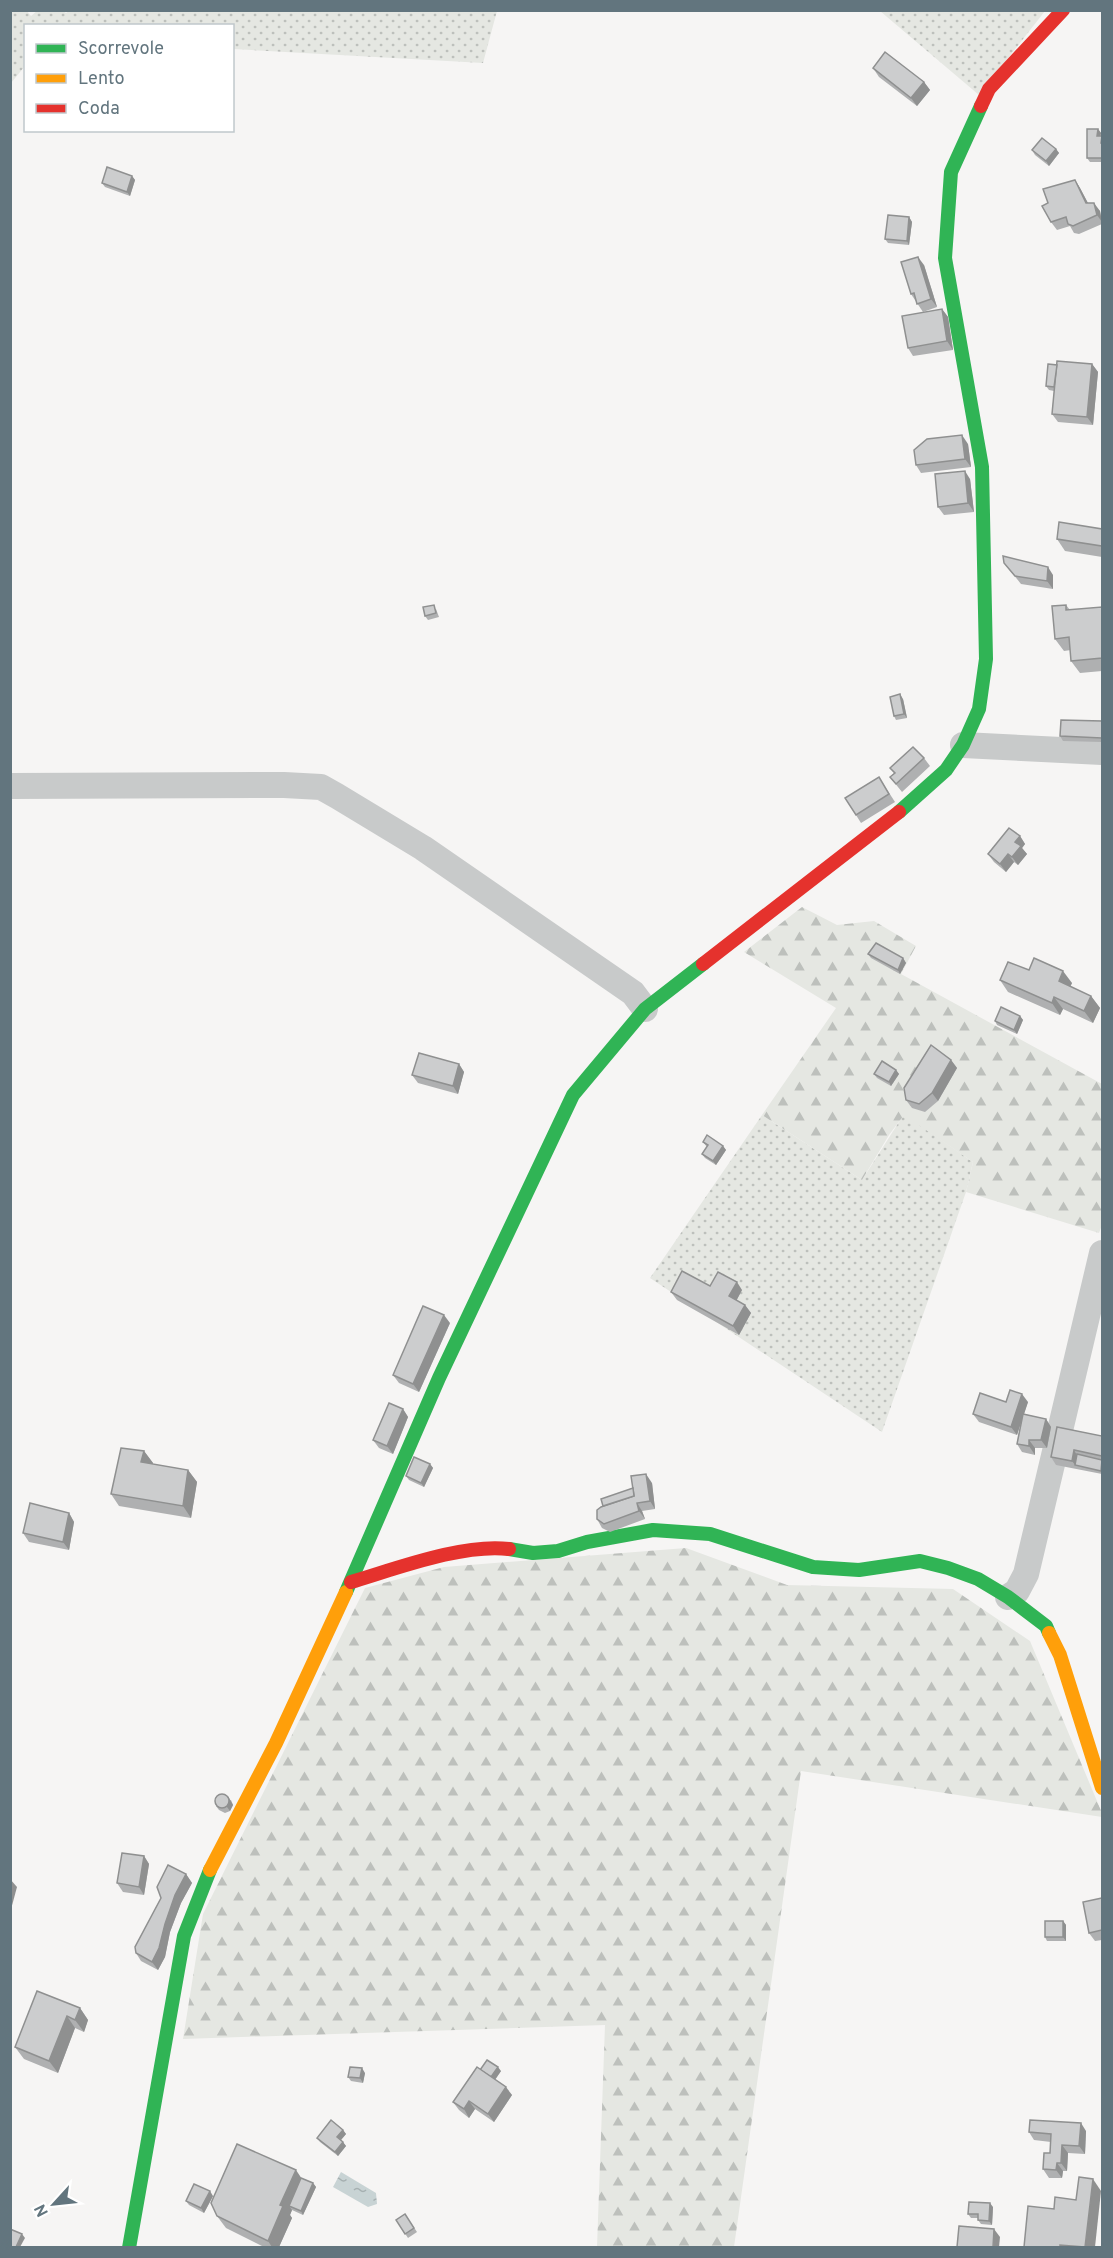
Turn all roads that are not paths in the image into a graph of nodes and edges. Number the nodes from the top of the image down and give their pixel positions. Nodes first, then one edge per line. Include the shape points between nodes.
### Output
1 (1063, 10) edge
2 (963, 745) junction
3 (1102, 752) edge
4 (10, 786) edge
5 (645, 1009) junction
6 (1102, 1253) edge
7 (351, 1582) junction
8 (1008, 1597) junction
9 (1102, 1788) edge
10 (129, 2247) edge

1 - 2 main road via 989,89 951,172 945,258 982,467 983,512 986,659 979,709
2 - 3 street
2 - 5 main road via 946,770 914,800
4 - 5 street via 321,787 423,848 633,993
5 - 7 main road via 573,1095 439,1378
6 - 8 street via 1026,1574 1017,1591
7 - 8 main road via 439,1557 492,1547 533,1553 558,1551 653,1530 710,1534 813,1567 859,1570 920,1561 978,1579
7 - 10 main road via 276,1743 204,1882 184,1936
8 - 9 main road via 1046,1626 1060,1655

